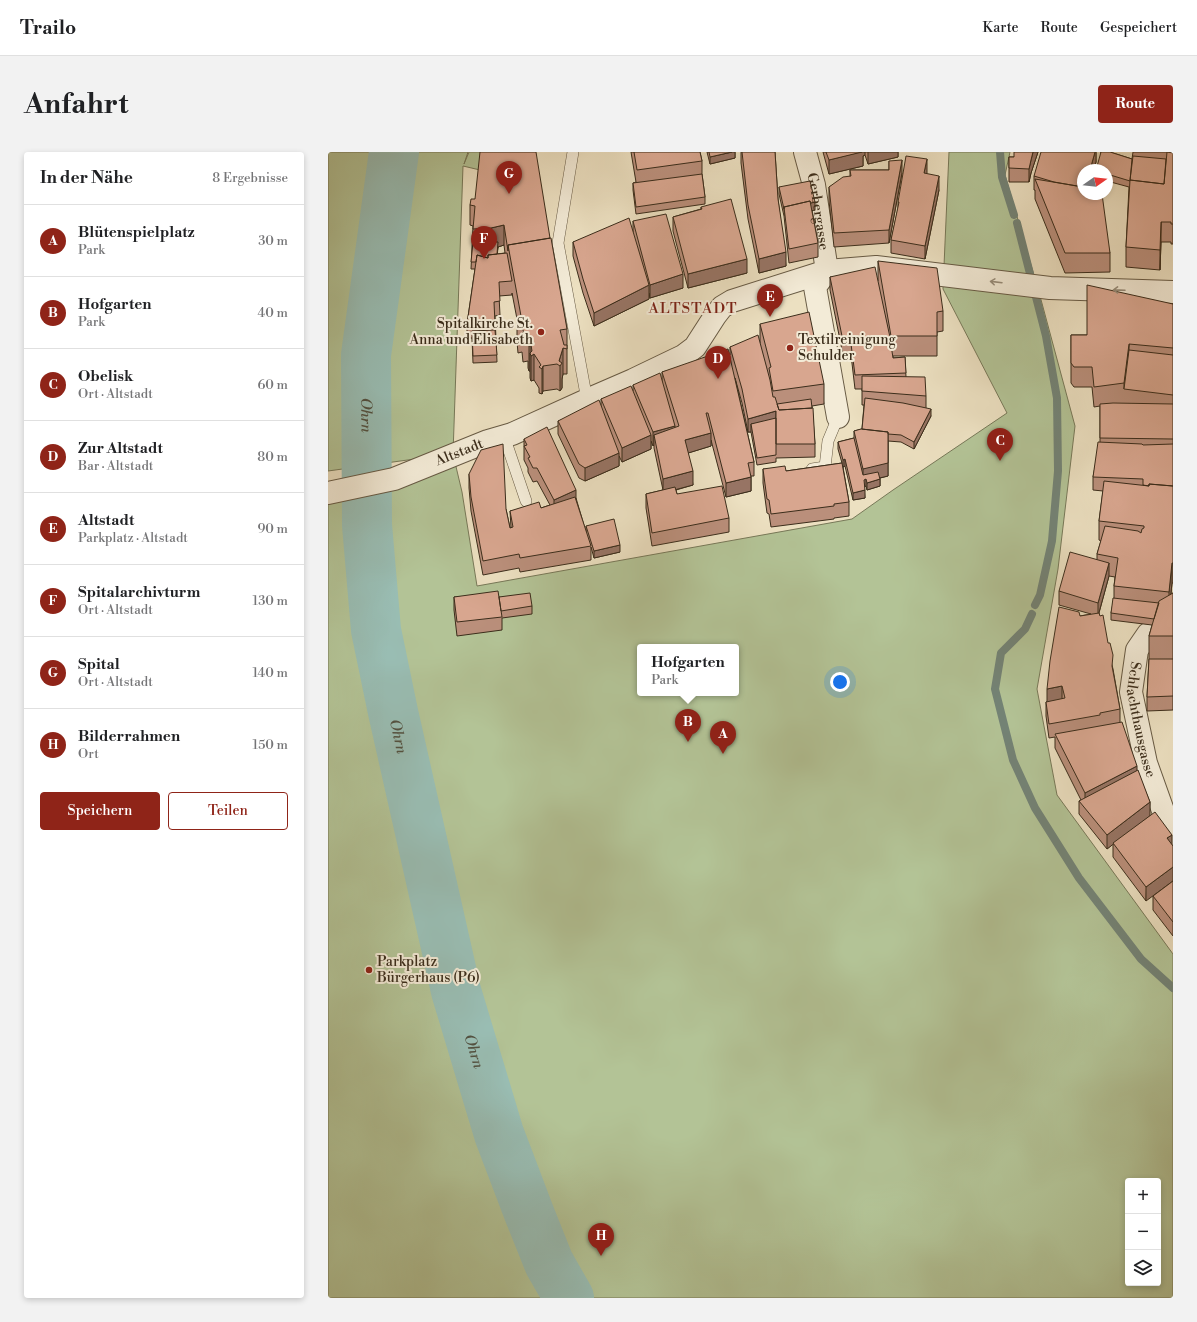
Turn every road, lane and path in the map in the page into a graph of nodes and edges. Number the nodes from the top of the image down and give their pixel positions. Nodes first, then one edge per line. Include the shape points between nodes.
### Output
1 (573, 152) edge
2 (805, 152) edge
3 (827, 271) junction
4 (1173, 292) edge
5 (587, 400) junction
6 (838, 417) joint
7 (504, 436) junction
8 (803, 470) edge
9 (333, 492) edge
10 (526, 501) dead end
11 (1173, 616) edge
12 (1173, 835) edge

1 - 5 lane via 558,243
2 - 3 street, Gerbergasse via 814,185
4 -> 3 street, Altstadt via 1035,287 876,267
3 - 5 street, Altstadt via 732,301 722,307 695,347 682,356
3 - 6 street via 815,287
5 - 7 street, Altstadt
6 - 8 lane via 828,441 825,467
7 - 9 street, Altstadt via 394,479
7 - 10 lane
11 - 12 street, Schlachthausgasse via 1148,634 1137,650 1131,692 1146,763

